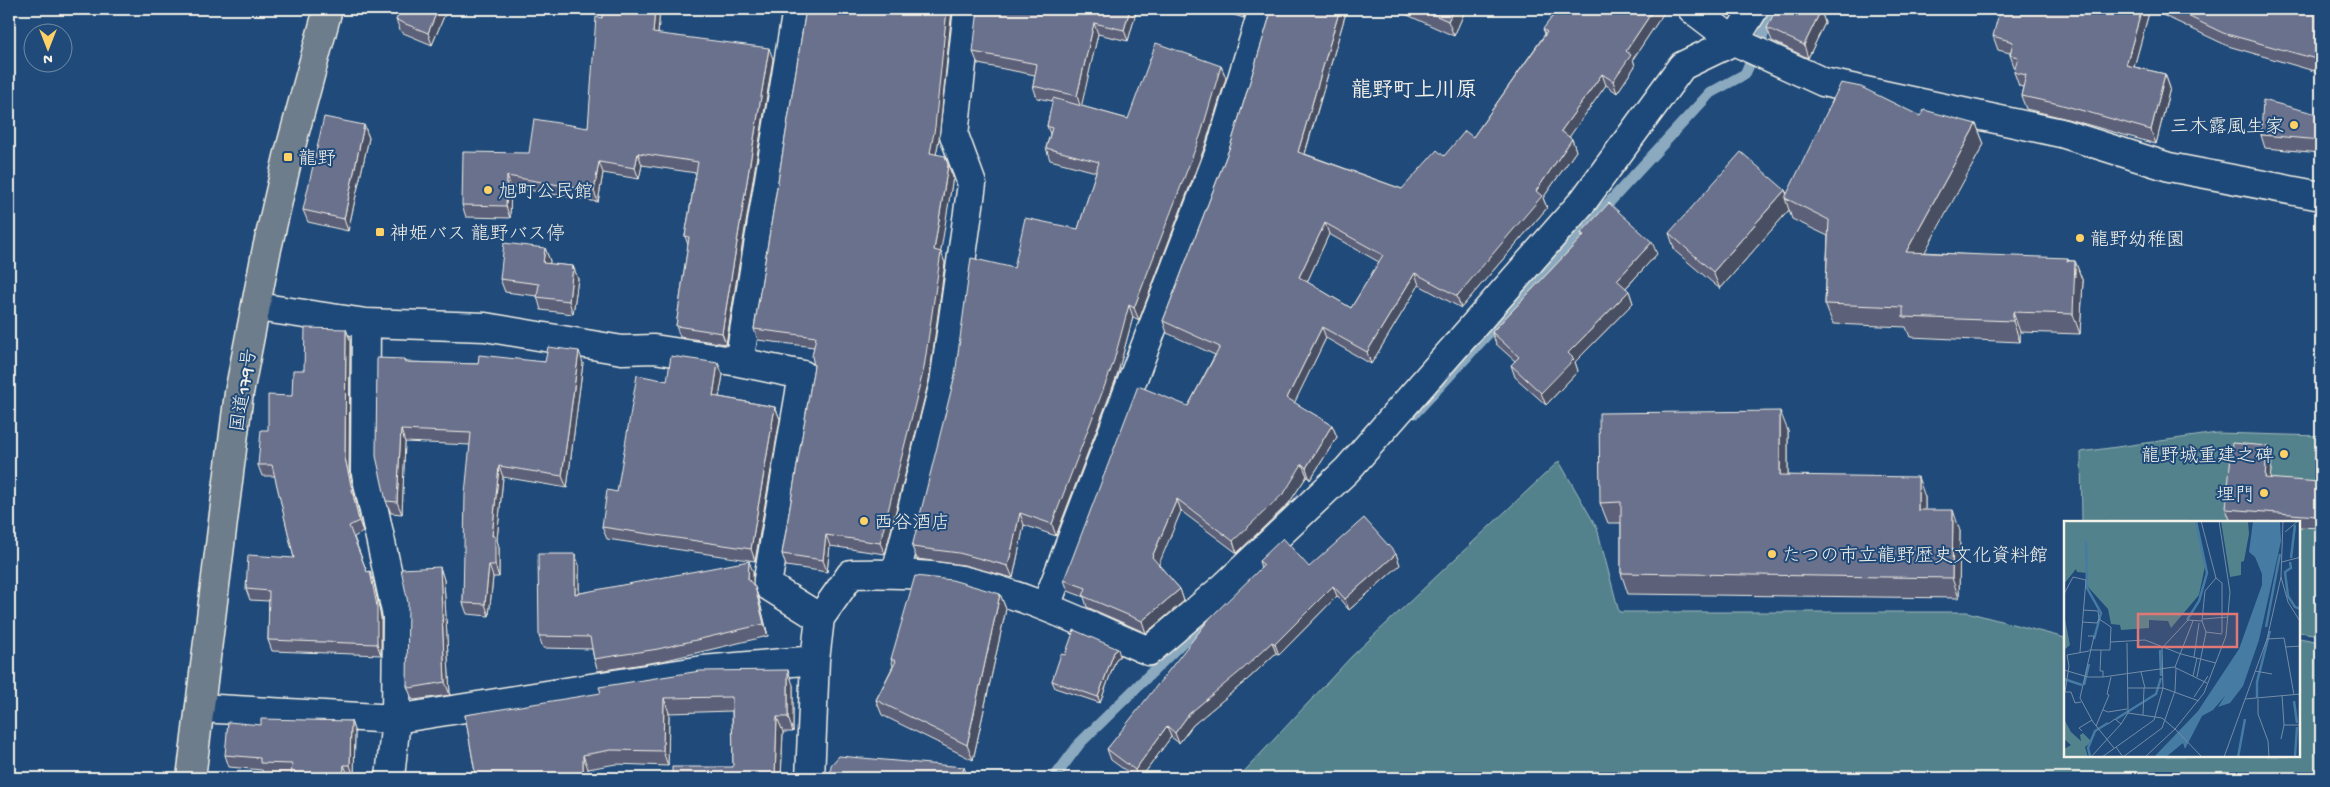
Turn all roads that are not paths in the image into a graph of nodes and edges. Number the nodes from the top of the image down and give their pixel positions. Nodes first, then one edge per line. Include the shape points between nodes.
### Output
1 (328, 9) edge
2 (797, 9) edge
3 (968, 9) edge
4 (1263, 9) edge
5 (1692, 9) edge
6 (1754, 9) edge
7 (1734, 41) junction
8 (2321, 196) edge
9 (257, 306) junction
10 (366, 323) junction
11 (739, 362) junction
12 (896, 573) junction
13 (1046, 606) junction
14 (820, 618) junction
15 (815, 660) junction
16 (200, 708) junction
17 (396, 719) junction
18 (191, 778) edge
19 (390, 778) edge
20 (810, 778) edge

1 - 9 highway, 国道179号 via 288,157
2 - 11 street
3 - 12 street via 954,135 972,184 944,382
4 - 13 street via 1220,151
5 - 7 street
6 - 7 street
7 - 8 street via 1823,82 2061,133 2169,167
7 - 13 street via 1682,66 1584,200 1347,470 1225,586 1149,651
9 - 10 street
9 - 16 highway, 国道179号 via 239,393
10 - 11 street via 485,327 622,350 654,349
10 - 17 street via 365,469 396,616
11 - 14 street via 803,375 767,585
12 - 13 street via 960,580
12 - 14 street via 851,574
14 - 15 street
15 - 17 street via 703,670
15 - 20 street
16 - 17 street
16 - 18 highway, 国道179号
17 - 19 street

